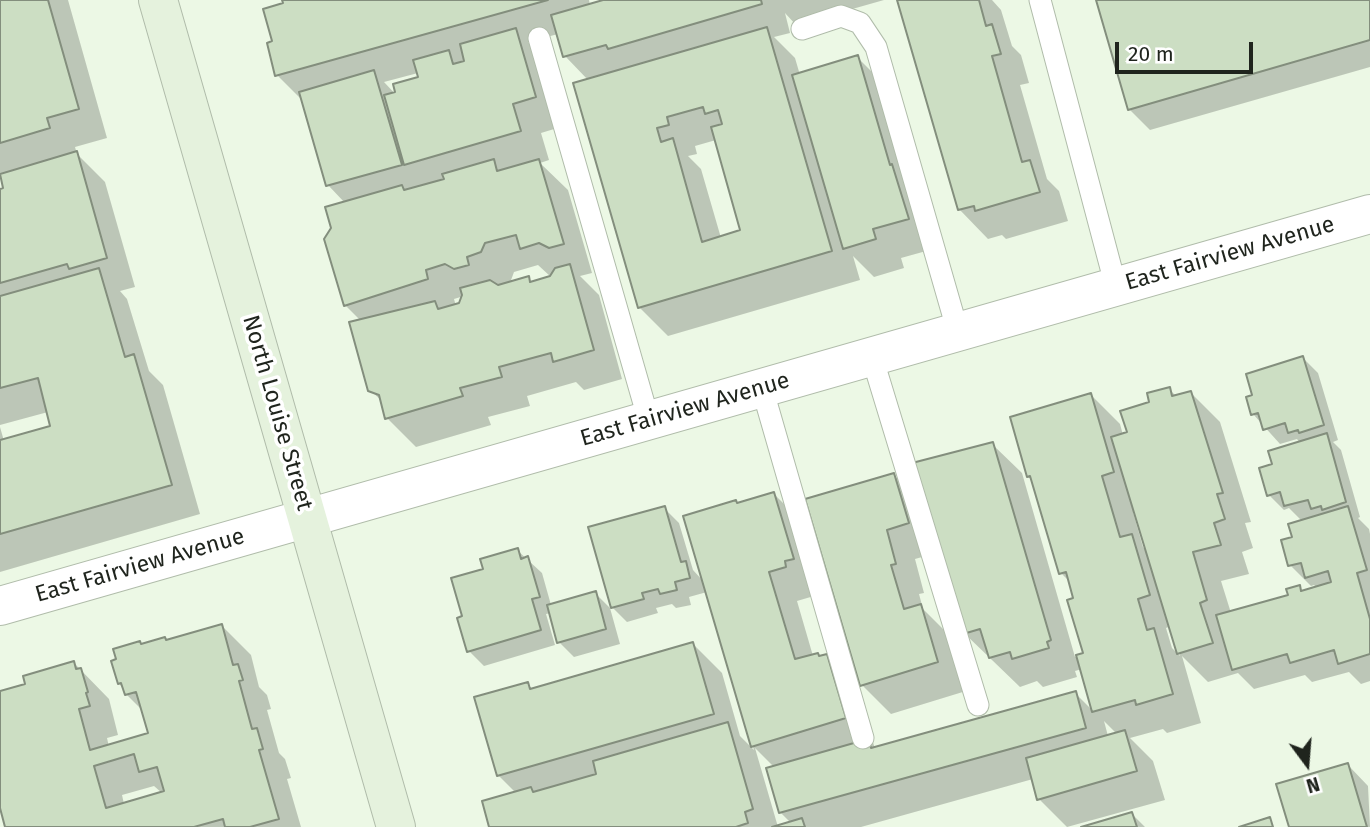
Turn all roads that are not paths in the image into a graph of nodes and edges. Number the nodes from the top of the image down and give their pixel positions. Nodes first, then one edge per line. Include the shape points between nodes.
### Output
1 (1040, 0) edge
2 (160, 1) edge
3 (802, 29) dead end
4 (539, 38) dead end
5 (1370, 214) edge
6 (1116, 287) junction
7 (958, 332) junction
8 (872, 357) junction
9 (762, 388) junction
10 (649, 421) junction
11 (307, 518) junction
12 (0, 606) edge
13 (978, 705) dead end
14 (863, 738) dead end
15 (396, 827) edge

1 - 6 lane
2 - 11 street, North Louise Street
3 - 7 lane via 841,16 860,23 876,47
4 - 10 lane
5 - 6 street, East Fairview Avenue
6 - 7 street, East Fairview Avenue
7 - 8 street, East Fairview Avenue
8 - 9 street, East Fairview Avenue
8 - 13 lane
9 - 10 street, East Fairview Avenue
9 - 14 lane
10 - 11 street, East Fairview Avenue
11 - 12 street, East Fairview Avenue
11 - 15 street, North Louise Street

